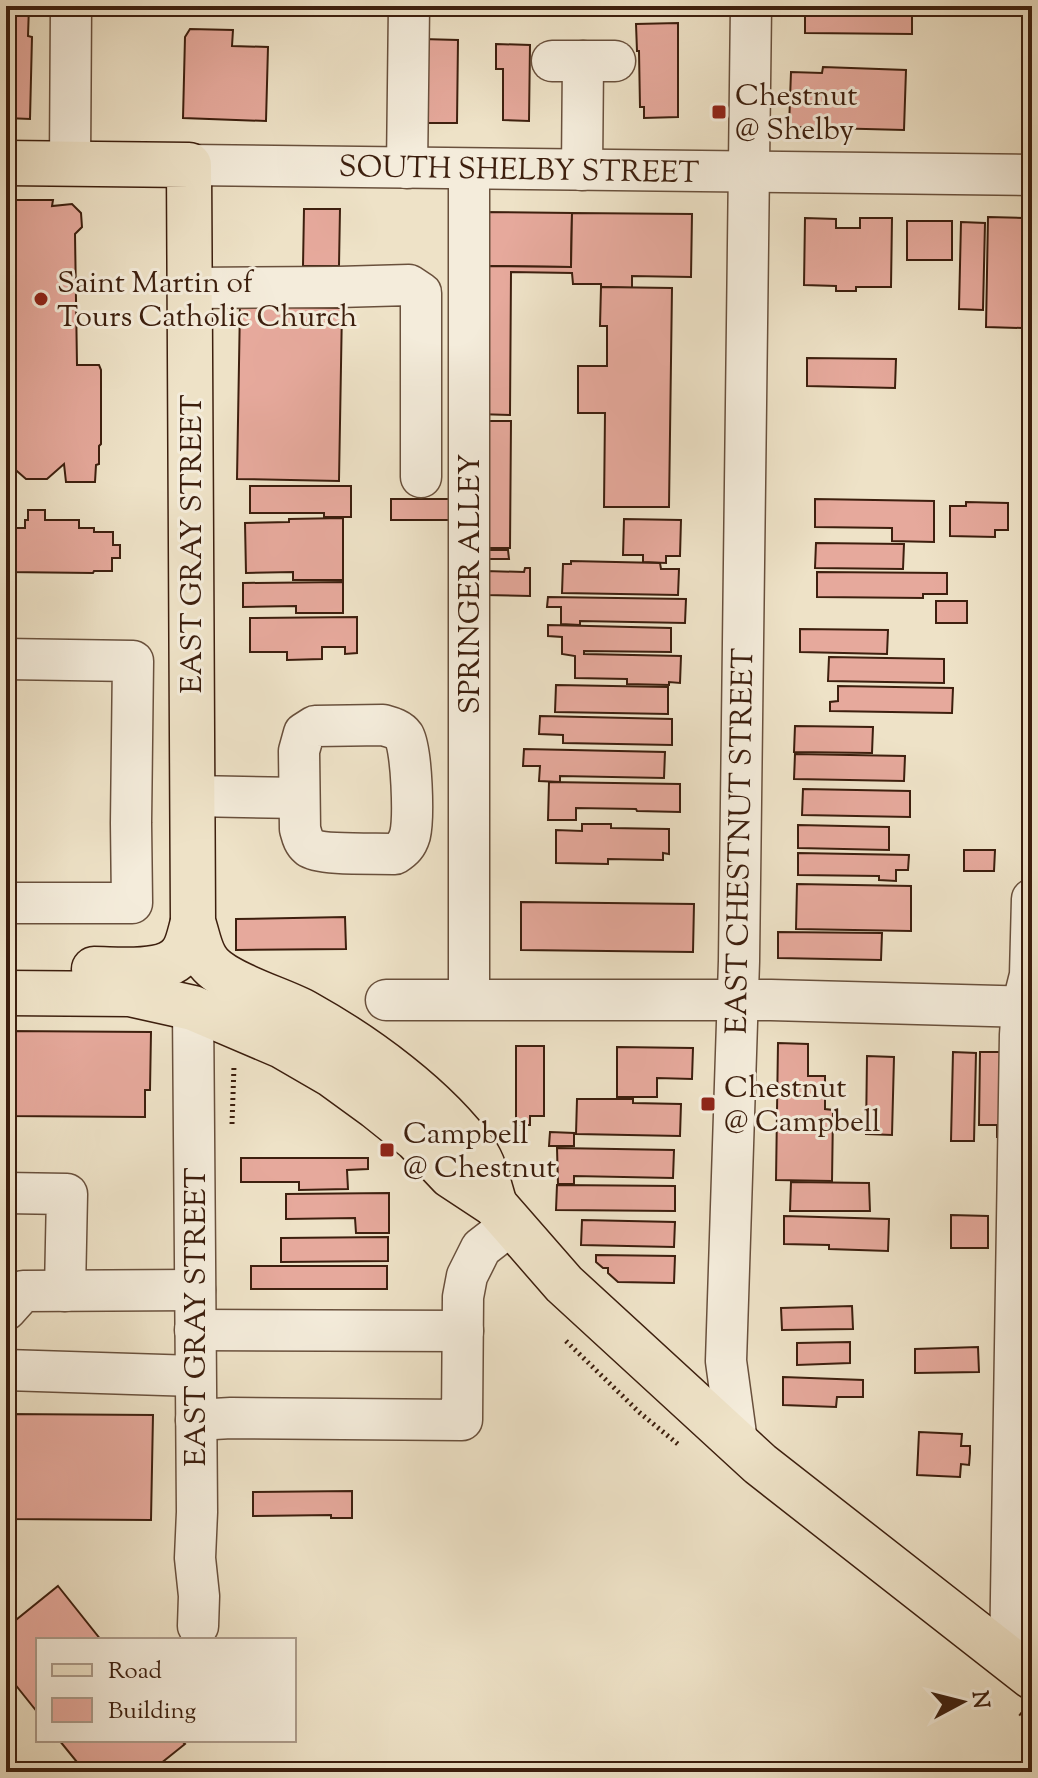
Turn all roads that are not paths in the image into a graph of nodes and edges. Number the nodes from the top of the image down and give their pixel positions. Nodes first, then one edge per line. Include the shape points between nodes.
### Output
1 (71, 6) edge
2 (409, 6) edge
3 (751, 6) edge
4 (583, 61) dead end
5 (6, 163) edge
6 (70, 163) junction
7 (189, 165) junction
8 (407, 168) junction
9 (469, 169) junction
10 (582, 170) junction
11 (749, 172) junction
12 (1032, 175) edge
13 (190, 288) junction
14 (421, 477) dead end
15 (6, 659) edge
16 (299, 798) dead end
17 (192, 808) junction
18 (131, 823) junction
19 (1032, 899) edge
20 (6, 903) edge
21 (193, 922) junction
22 (6, 968) edge
23 (6, 993) edge
24 (469, 999) junction
25 (386, 1000) dead end
26 (738, 1000) junction
27 (1027, 1007) edge
28 (193, 1008) junction
29 (6, 1193) edge
30 (503, 1214) junction
31 (195, 1290) junction
32 (65, 1291) junction
33 (6, 1310) edge
34 (195, 1330) junction
35 (463, 1331) junction
36 (6, 1370) edge
37 (195, 1376) junction
38 (196, 1420) junction
39 (737, 1442) junction
40 (198, 1626) dead end
41 (1021, 1668) edge

1 - 6 street
2 - 8 street
3 - 11 street, EAST CHESTNUT STREET
4 - 10 street
5 - 6 main road, SOUTH SHELBY STREET
6 - 7 main road, SOUTH SHELBY STREET
7 - 8 street, SOUTH SHELBY STREET
7 - 13 main road, EAST GRAY STREET
8 - 9 street, SOUTH SHELBY STREET
9 - 10 street, SOUTH SHELBY STREET
9 - 24 street, SPRINGER ALLEY
10 - 11 street, SOUTH SHELBY STREET
11 - 12 street, SOUTH SHELBY STREET
11 - 26 street, EAST CHESTNUT STREET
13 - 14 street via 409,285 421,293
13 - 17 main road, EAST GRAY STREET
15 - 18 street via 133,661
16 - 17 street
17 - 18 street
17 - 21 main road, EAST GRAY STREET
18 - 20 street via 132,903
19 - 27 street
21 - 22 main road via 183,953 160,967
21 - 30 main road via 205,959 223,976 302,1011 357,1043 443,1115 478,1155
23 - 28 main road via 130,994
24 - 25 street
24 - 26 street
26 - 27 street
26 - 39 street, EAST CHESTNUT STREET via 726,1361
27 - 41 street
28 - 30 main road via 282,1046 332,1075
28 - 31 street, EAST GRAY STREET
29 - 32 street via 67,1194
30 - 35 street via 467,1276
30 - 39 main road via 564,1284
31 - 32 street
31 - 34 street, EAST GRAY STREET
32 - 33 street via 23,1291
34 - 35 street
34 - 37 street, EAST GRAY STREET
35 - 38 street via 462,1420
36 - 37 street
37 - 38 street, EAST GRAY STREET
38 - 40 street, EAST GRAY STREET
39 - 41 main road

